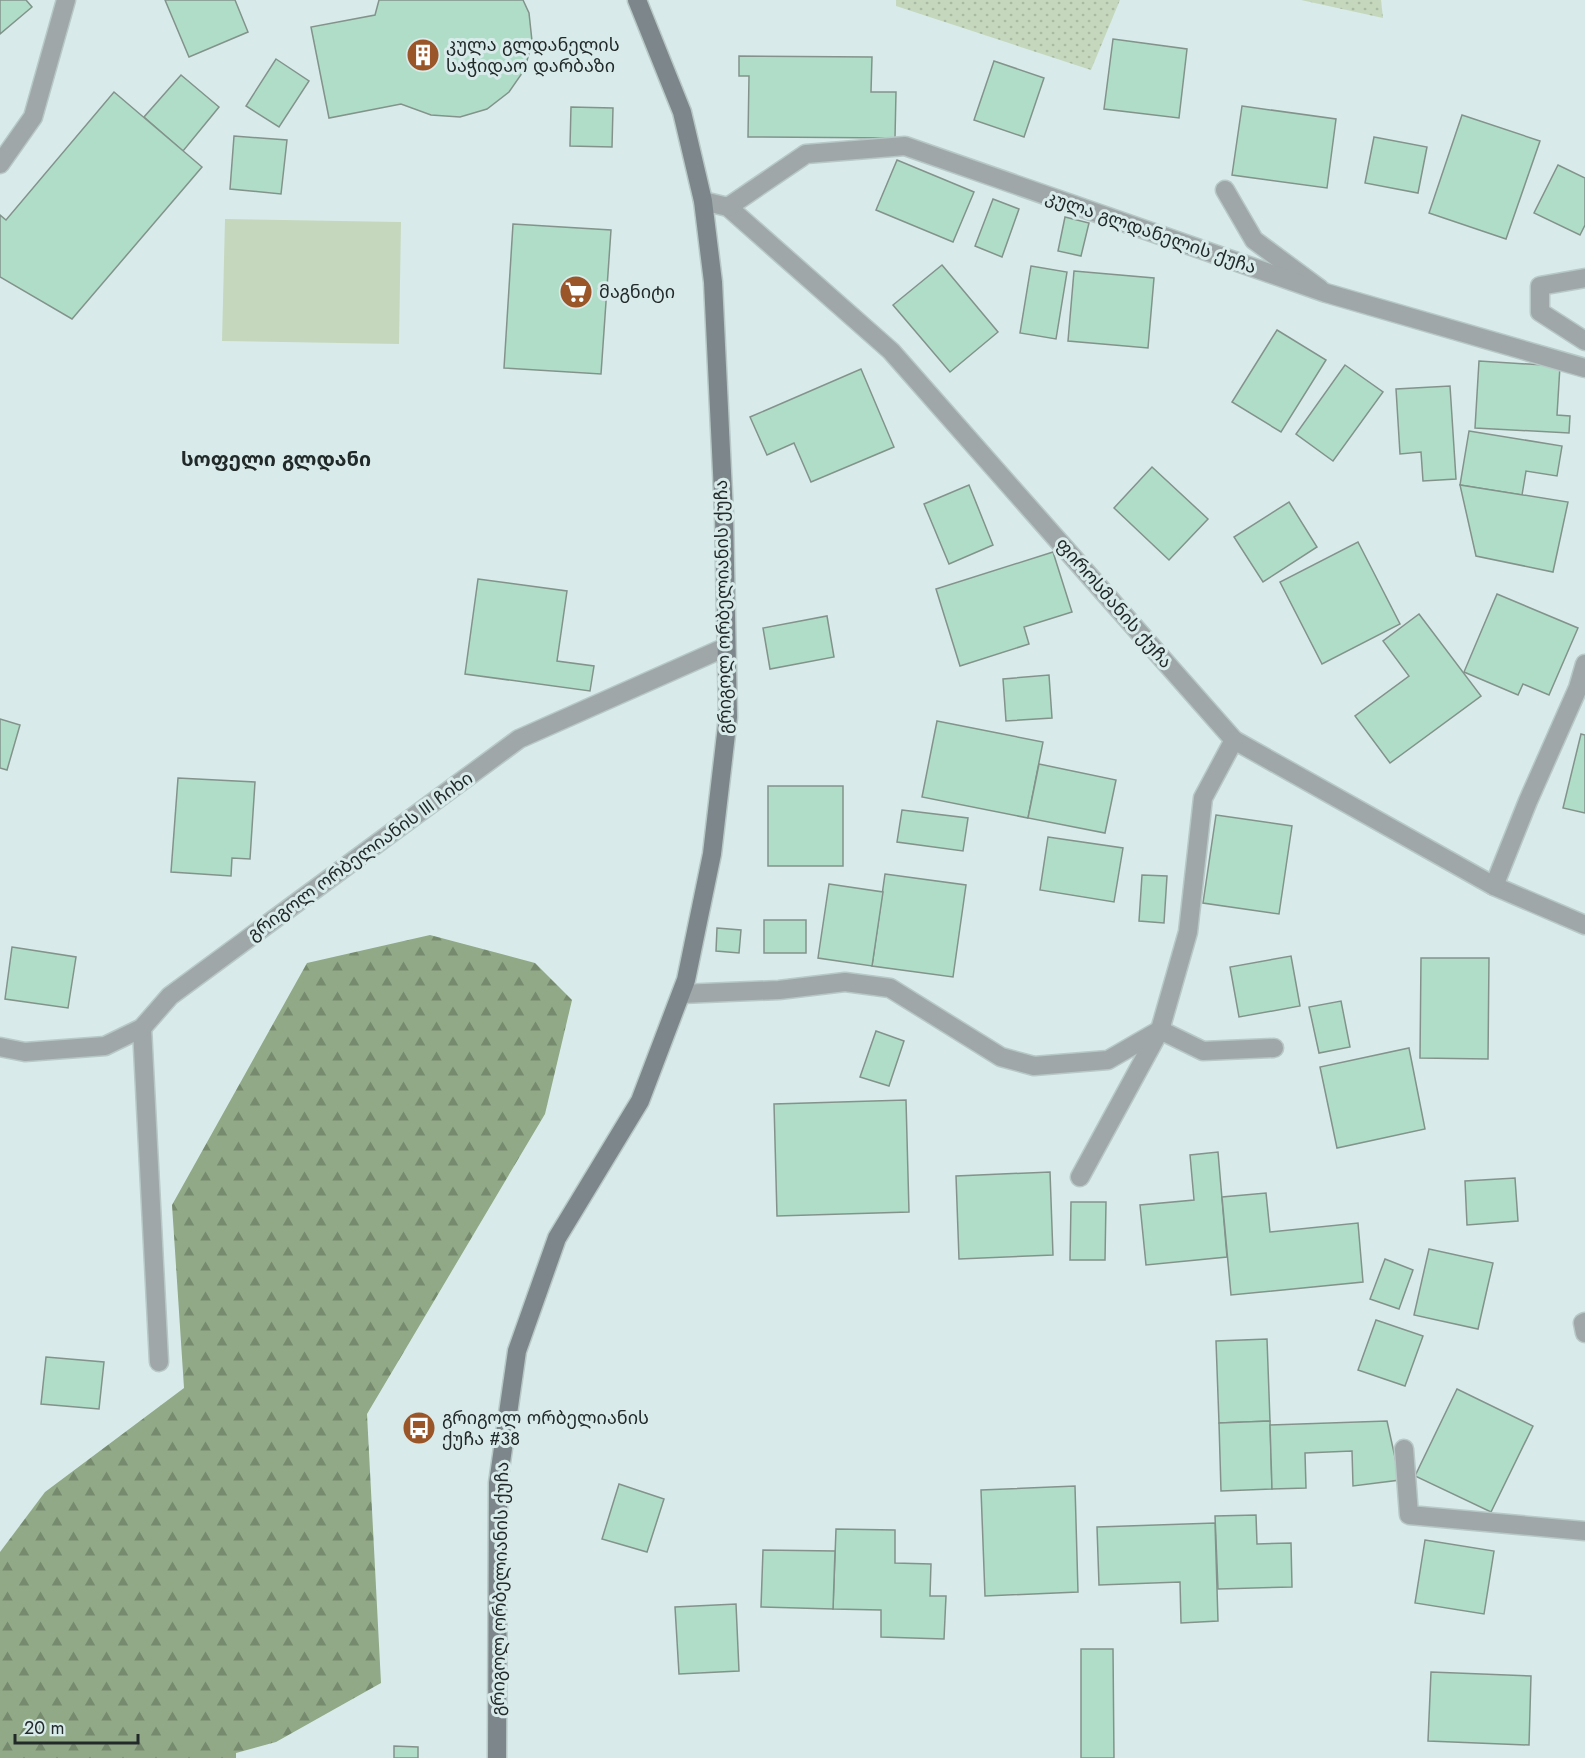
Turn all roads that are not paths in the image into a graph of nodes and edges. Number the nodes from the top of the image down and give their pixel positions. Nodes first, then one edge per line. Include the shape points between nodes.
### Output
1 (66, 0) edge
2 (638, 0) edge
3 (0, 164) edge
4 (1225, 190) dead end
5 (704, 201) junction
6 (728, 207) junction
7 (1585, 278) edge
8 (1326, 293) junction
9 (1585, 341) edge
10 (1585, 368) edge
11 (726, 647) junction
12 (1585, 664) edge
13 (1234, 740) junction
14 (1494, 886) junction
15 (1585, 925) edge
16 (681, 994) junction
17 (142, 1028) junction
18 (1160, 1030) junction
19 (0, 1047) edge
20 (1274, 1048) dead end
21 (1080, 1177) dead end
22 (1585, 1322) edge
23 (1585, 1333) edge
24 (159, 1362) dead end
25 (1404, 1449) dead end
26 (1585, 1531) edge
27 (497, 1758) edge

1 - 3 street via 33,117
2 - 5 main road, გრიგოლ ორბელიანის ქუჩა via 682,112
4 - 8 street via 1254,240
5 - 6 street, ფიროსმანის ქუჩა
5 - 11 main road, გრიგოლ ორბელიანის ქუჩა via 713,282
6 - 8 street, კულა გლდანელის ქუჩა via 806,154 905,146
6 - 13 street, ფიროსმანის ქუჩა via 891,351
7 - 9 street via 1540,286 1540,312
8 - 10 street, კულა გლდანელის ქუჩა
11 - 16 main road, გრიგოლ ორბელიანის ქუჩა via 728,717 712,854
11 - 17 street, გრიგოლ ორბელიანის III ჩიხი via 519,739 170,996
12 - 14 street
13 - 14 street, ფიროსმანის ქუჩა
13 - 18 street via 1203,798 1188,932
14 - 15 street, ფიროსმანის ქუჩა
16 - 18 street via 779,990 845,982 890,988 1001,1057 1034,1066 1108,1059
16 - 27 main road, გრიგოლ ორბელიანის ქუჩა via 640,1101 557,1238 517,1351 498,1484
17 - 19 street, გრიგოლ ორბელიანის III ჩიხი via 105,1047 25,1052
17 - 24 street
18 - 20 street via 1203,1052
18 - 21 street
22 - 23 street
25 - 26 street via 1408,1515

